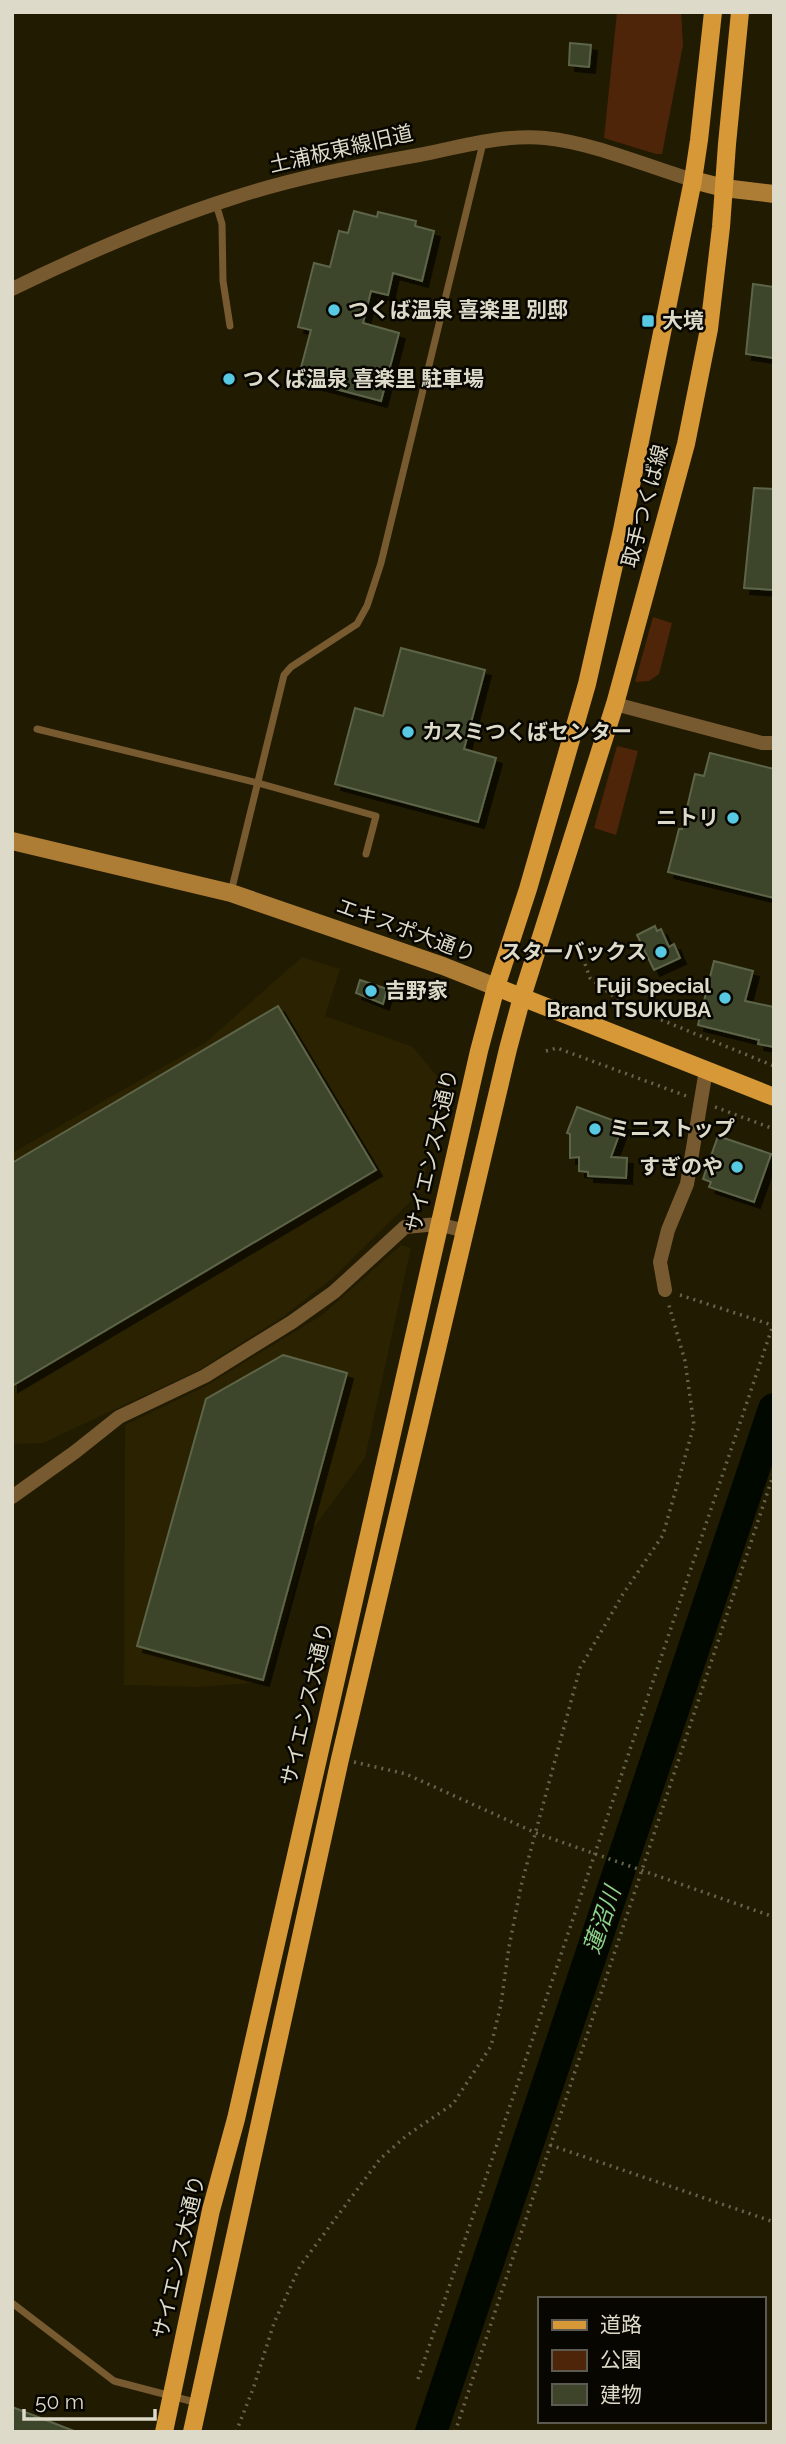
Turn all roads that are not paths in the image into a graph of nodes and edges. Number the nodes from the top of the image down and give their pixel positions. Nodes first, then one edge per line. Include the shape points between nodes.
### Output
1 (713, 12) edge
2 (740, 12) edge
3 (483, 142) junction
4 (693, 180) junction
5 (724, 188) junction
6 (774, 194) edge
7 (216, 204) junction
8 (12, 289) edge
9 (230, 326) dead end
10 (615, 704) junction
11 (37, 729) dead end
12 (774, 743) edge
13 (258, 783) junction
14 (12, 841) edge
15 (366, 854) dead end
16 (231, 893) junction
17 (496, 987) junction
18 (522, 997) junction
19 (706, 1070) junction
20 (774, 1097) edge
21 (439, 1224) junction
22 (465, 1231) junction
23 (665, 1290) road end
24 (12, 1497) edge
25 (12, 2303) edge
26 (171, 2396) junction
27 (198, 2403) junction
28 (164, 2432) edge
29 (191, 2432) edge

1 - 4 main road, 取手つくば線
2 - 5 main road, 取手つくば線
3 - 4 street, 土浦板東線旧道 via 563,141
3 - 7 street, 土浦板東線旧道 via 311,177
3 - 13 lane via 367,606 357,624 284,675
4 - 5 main road
4 - 17 main road, 取手つくば線 via 587,684
5 - 6 main road
5 - 10 main road, 取手つくば線 via 697,394
7 - 8 street, 土浦板東線旧道
7 - 9 lane via 222,224
10 - 12 street
10 - 18 main road, 取手つくば線
11 - 13 lane
13 - 15 lane via 376,816
13 - 16 lane
14 - 16 main road, エキスポ大通り
16 - 17 main road, エキスポ大通り
17 - 18 main road, エキスポ大通り
17 - 21 main road, サイエンス大通り
18 - 19 main road, エキスポ大通り
18 - 22 main road
19 - 20 main road, エキスポ大通り
19 - 23 street via 687,1184 660,1262
21 - 22 street
21 - 24 street via 405,1227 334,1292 292,1322 205,1376 119,1417
21 - 26 main road, サイエンス大通り
22 - 27 main road via 340,1759
25 - 26 lane via 114,2381
26 - 27 lane
26 - 28 main road, サイエンス大通り
27 - 29 main road

